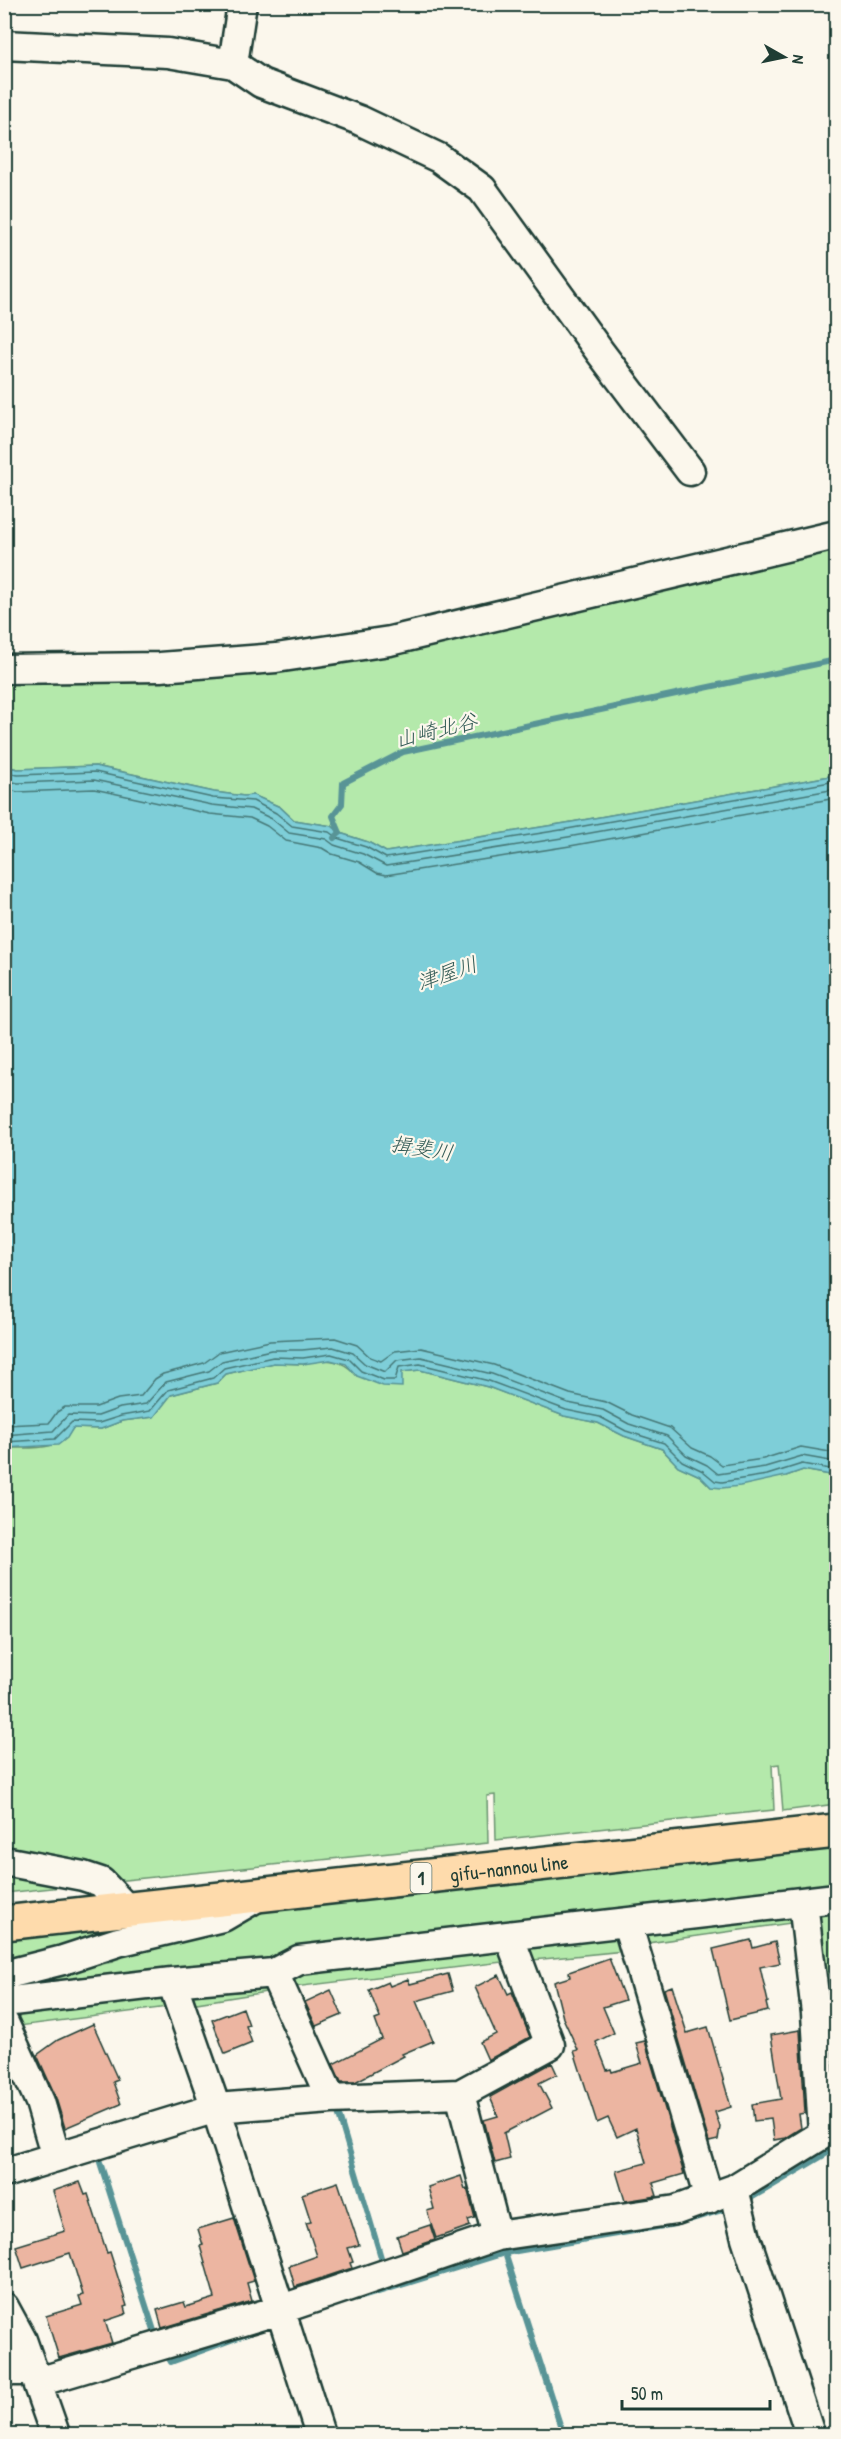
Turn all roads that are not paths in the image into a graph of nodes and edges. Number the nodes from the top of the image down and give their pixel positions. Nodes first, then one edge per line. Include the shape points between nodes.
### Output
1 (242, 4) edge
2 (4, 45) edge
3 (233, 64) junction
4 (690, 471) dead end
5 (837, 535) edge
6 (4, 669) edge
7 (837, 1831) edge
8 (4, 1861) edge
9 (260, 1896) junction
10 (837, 1898) edge
11 (803, 1902) junction
12 (128, 1910) junction
13 (4, 1923) edge
14 (627, 1923) junction
15 (509, 1936) junction
16 (274, 1973) junction
17 (4, 1975) edge
18 (172, 1982) junction
19 (4, 2002) edge
20 (4, 2024) edge
21 (460, 2094) junction
22 (331, 2099) junction
23 (216, 2108) junction
24 (830, 2132) edge
25 (56, 2157) junction
26 (4, 2173) edge
27 (721, 2194) junction
28 (497, 2236) junction
29 (4, 2307) edge
30 (279, 2310) junction
31 (4, 2371) edge
32 (36, 2377) junction
33 (55, 2434) edge
34 (320, 2434) edge
35 (810, 2434) edge

1 - 3 street
2 - 3 street via 168,53
3 - 4 street via 261,83 358,120 439,158 482,189
5 - 6 street via 390,642 276,658 160,667
7 - 9 main road, gifu-nannou line / 1
8 - 12 street via 101,1882
9 - 12 main road, gifu-nannou line / 1
9 - 17 street via 223,1917
10 - 11 street
11 - 14 street
11 - 24 street
12 - 13 main road, gifu-nannou line / 1
14 - 15 street
14 - 27 street
15 - 16 street via 299,1960
15 - 21 street via 550,2045
16 - 18 street
16 - 22 street
18 - 19 street
18 - 23 street
20 - 25 street via 40,2102
21 - 22 street
21 - 28 street
22 - 23 street
23 - 25 street
23 - 30 street
24 - 27 street
25 - 26 street
27 - 28 street via 676,2210
27 - 35 street via 746,2238
28 - 30 street
29 - 32 street
30 - 32 street
30 - 34 street
31 - 32 street
32 - 33 street

